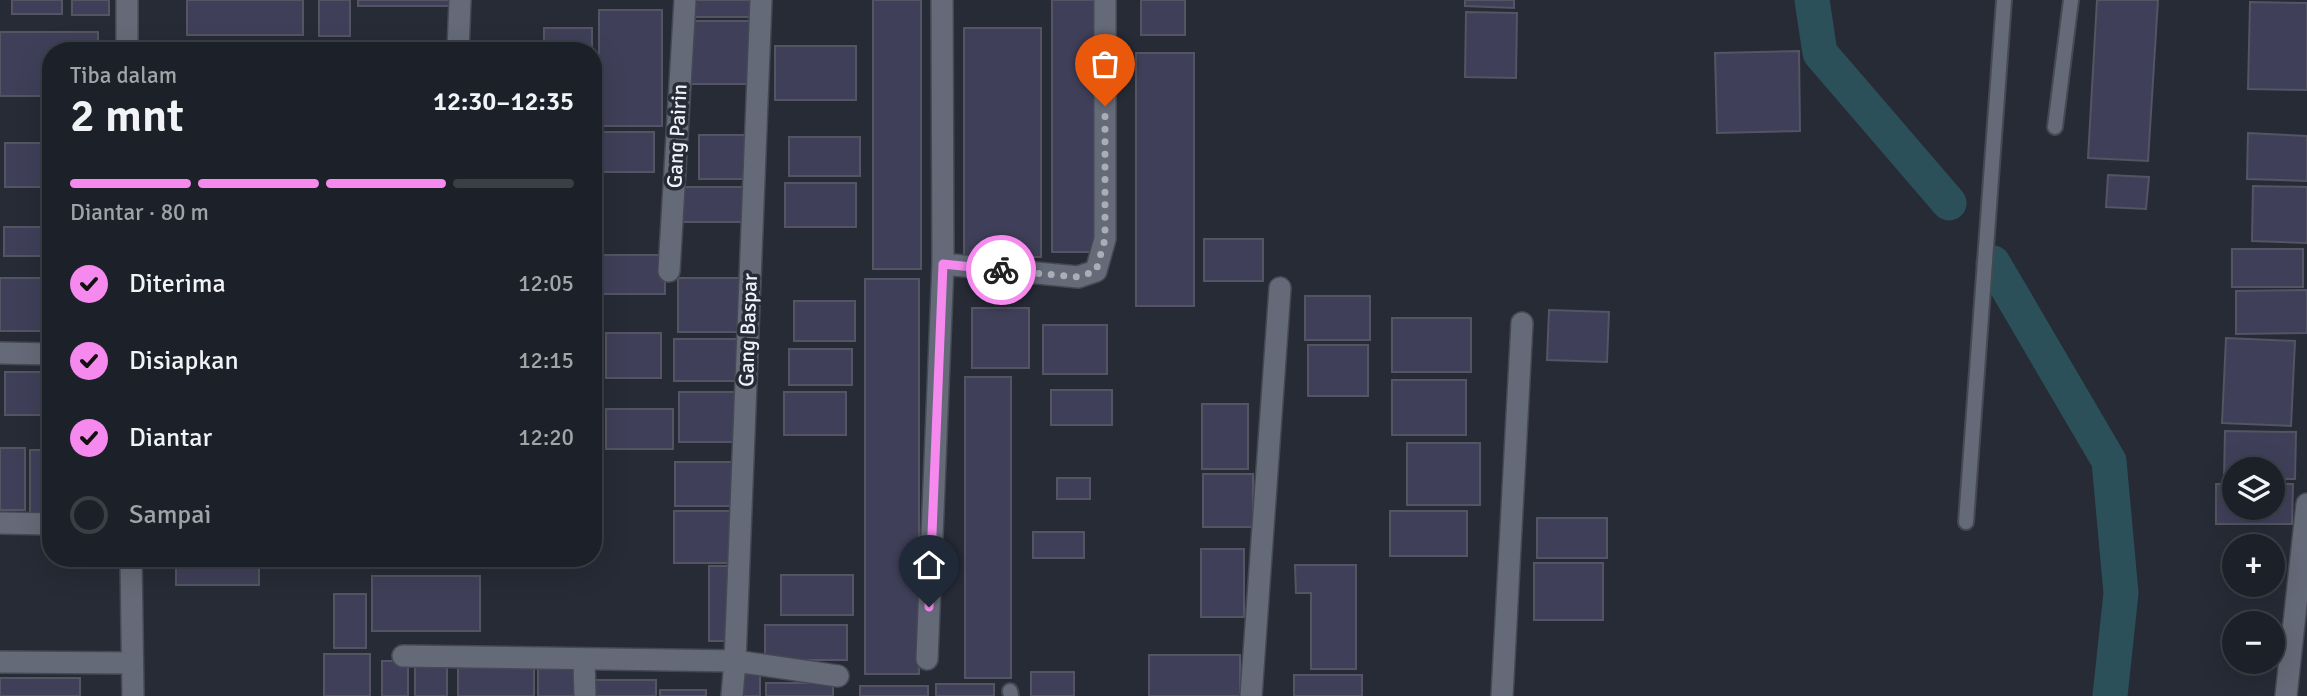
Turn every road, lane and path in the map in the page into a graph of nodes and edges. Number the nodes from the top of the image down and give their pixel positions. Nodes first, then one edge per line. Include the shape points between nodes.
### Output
1 (127, 0) edge
2 (460, 0) edge
3 (685, 0) edge
4 (761, 0) edge
5 (942, 0) edge
6 (1105, 0) edge
7 (2004, 0) edge
8 (2071, 0) edge
9 (127, 42) edge
10 (458, 42) edge
11 (2054, 127) dead end
12 (943, 264) junction
13 (669, 271) dead end
14 (1280, 288) dead end
15 (1522, 323) dead end
16 (0, 353) edge
17 (42, 354) edge
18 (2307, 504) edge
19 (1966, 522) dead end
20 (0, 523) edge
21 (42, 524) edge
22 (131, 567) edge
23 (403, 656) dead end
24 (927, 659) dead end
25 (584, 661) junction
26 (735, 661) junction
27 (0, 662) edge
28 (132, 663) junction
29 (838, 676) dead end
30 (133, 696) edge
31 (585, 696) edge
32 (732, 696) edge
33 (1251, 696) edge
34 (1502, 696) edge
35 (2287, 696) edge

1 - 9 street
2 - 10 street
3 - 13 street, Gang Pairin
4 - 26 street, Gang Baspar
5 - 12 street
6 - 12 street via 1105,239 1096,271 1078,277
7 - 19 lane
8 - 11 lane
12 - 24 street
14 - 33 street
15 - 34 street
16 - 17 street
18 - 35 street
20 - 21 street
22 - 28 street
23 - 25 street
25 - 26 street
25 - 31 street
26 - 29 street
26 - 32 street, Gang Baspar
27 - 28 street
28 - 30 street

